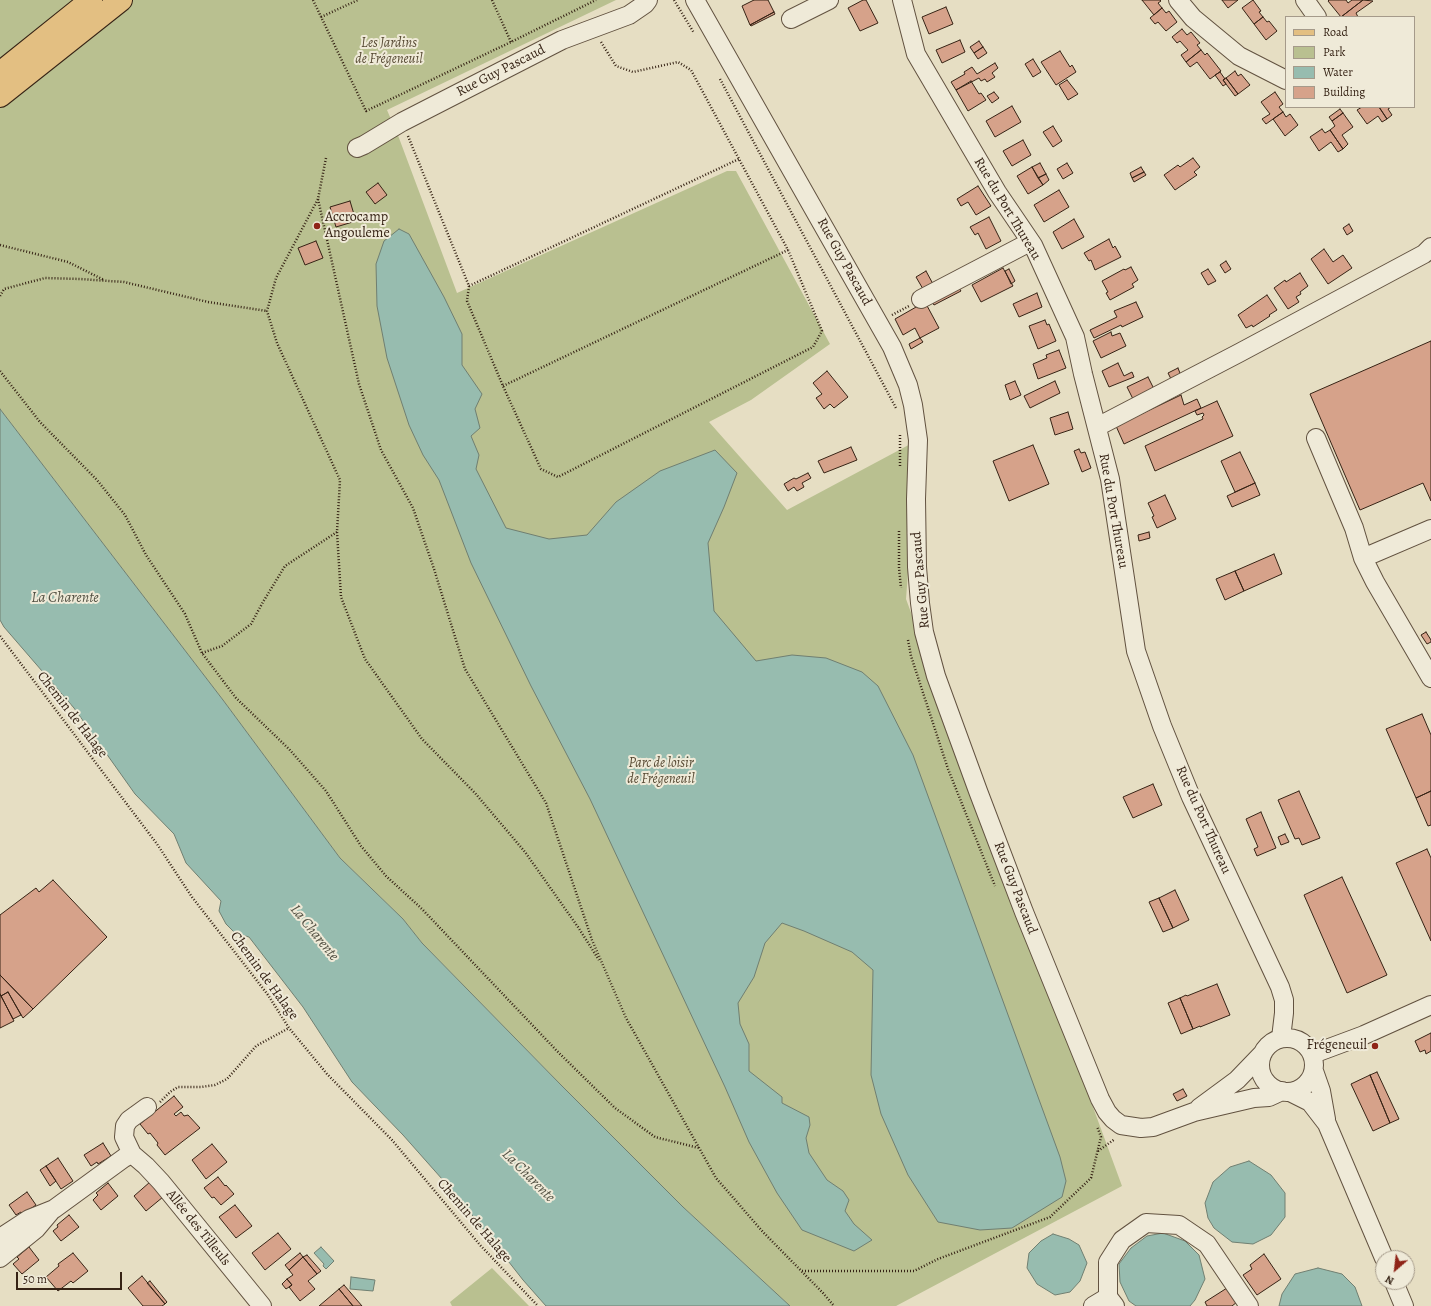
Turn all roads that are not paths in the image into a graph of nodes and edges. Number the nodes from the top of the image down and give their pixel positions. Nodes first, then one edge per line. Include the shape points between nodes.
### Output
1 (91, 0) edge
2 (121, 0) edge
3 (648, 0) edge
4 (696, 0) edge
5 (829, 0) edge
6 (1178, 0) edge
7 (1305, 0) edge
8 (909, 4) edge
9 (1316, 16) edge
10 (791, 19) dead end
11 (0, 73) edge
12 (1285, 79) edge
13 (0, 96) edge
14 (357, 148) dead end
15 (1030, 242) junction
16 (1431, 247) edge
17 (921, 299) road end
18 (1097, 426) junction
19 (1316, 438) dead end
20 (1431, 529) edge
21 (1363, 558) junction
22 (1431, 678) edge
23 (1431, 1005) edge
24 (1282, 1038) junction
25 (1263, 1053) junction
26 (1313, 1063) junction
27 (1286, 1092) junction
28 (147, 1108) road end
29 (1194, 1112) junction
30 (1327, 1124) junction
31 (132, 1154) junction
32 (54, 1209) junction
33 (0, 1238) edge
34 (1381, 1250) edge
35 (0, 1258) edge
36 (1397, 1290) edge
37 (1105, 1303) edge
38 (262, 1306) edge
39 (1249, 1306) edge
40 (1404, 1306) edge

1 - 11 main road
2 - 13 main road
3 - 14 street, Rue Guy Pascaud via 629,15 562,40 402,122
4 - 29 street, Rue Guy Pascaud via 892,347 908,385 917,424 917,567 924,632 936,676 978,791 1100,1098 1113,1120 1121,1125 1141,1128 1153,1127
5 - 10 street
6 - 12 street via 1193,18 1239,56
7 - 9 street
8 - 15 street, Rue du Port Thureau via 916,54 997,192
15 - 17 street
15 - 18 street, Rue du Port Thureau via 1075,337
16 - 18 street via 1424,254
18 - 24 street, Rue du Port Thureau via 1110,479 1136,650 1162,726 1191,797 1280,987 1284,1000
19 - 21 street via 1354,528
20 - 21 street
21 - 22 street
23 - 26 street via 1364,1035
24 - 25 street via 1267,1046
24 - 26 street via 1297,1039 1303,1043 1309,1048
25 - 27 street via 1260,1061 1264,1078 1275,1089
25 - 29 street, Rue Guy Pascaud via 1237,1080
26 - 27 street via 1310,1079 1305,1086
26 - 30 street
27 - 29 street, Rue Guy Pascaud
27 - 30 street via 1310,1102
28 - 31 street via 129,1120 125,1126 124,1137
30 - 34 street
31 - 32 street
31 - 38 street, Allée des Tilleuls via 161,1182
32 - 33 street via 29,1218
32 - 35 street via 36,1229
36 - 40 street
37 - 39 street via 1108,1262 1122,1240 1146,1223 1179,1225 1207,1244

